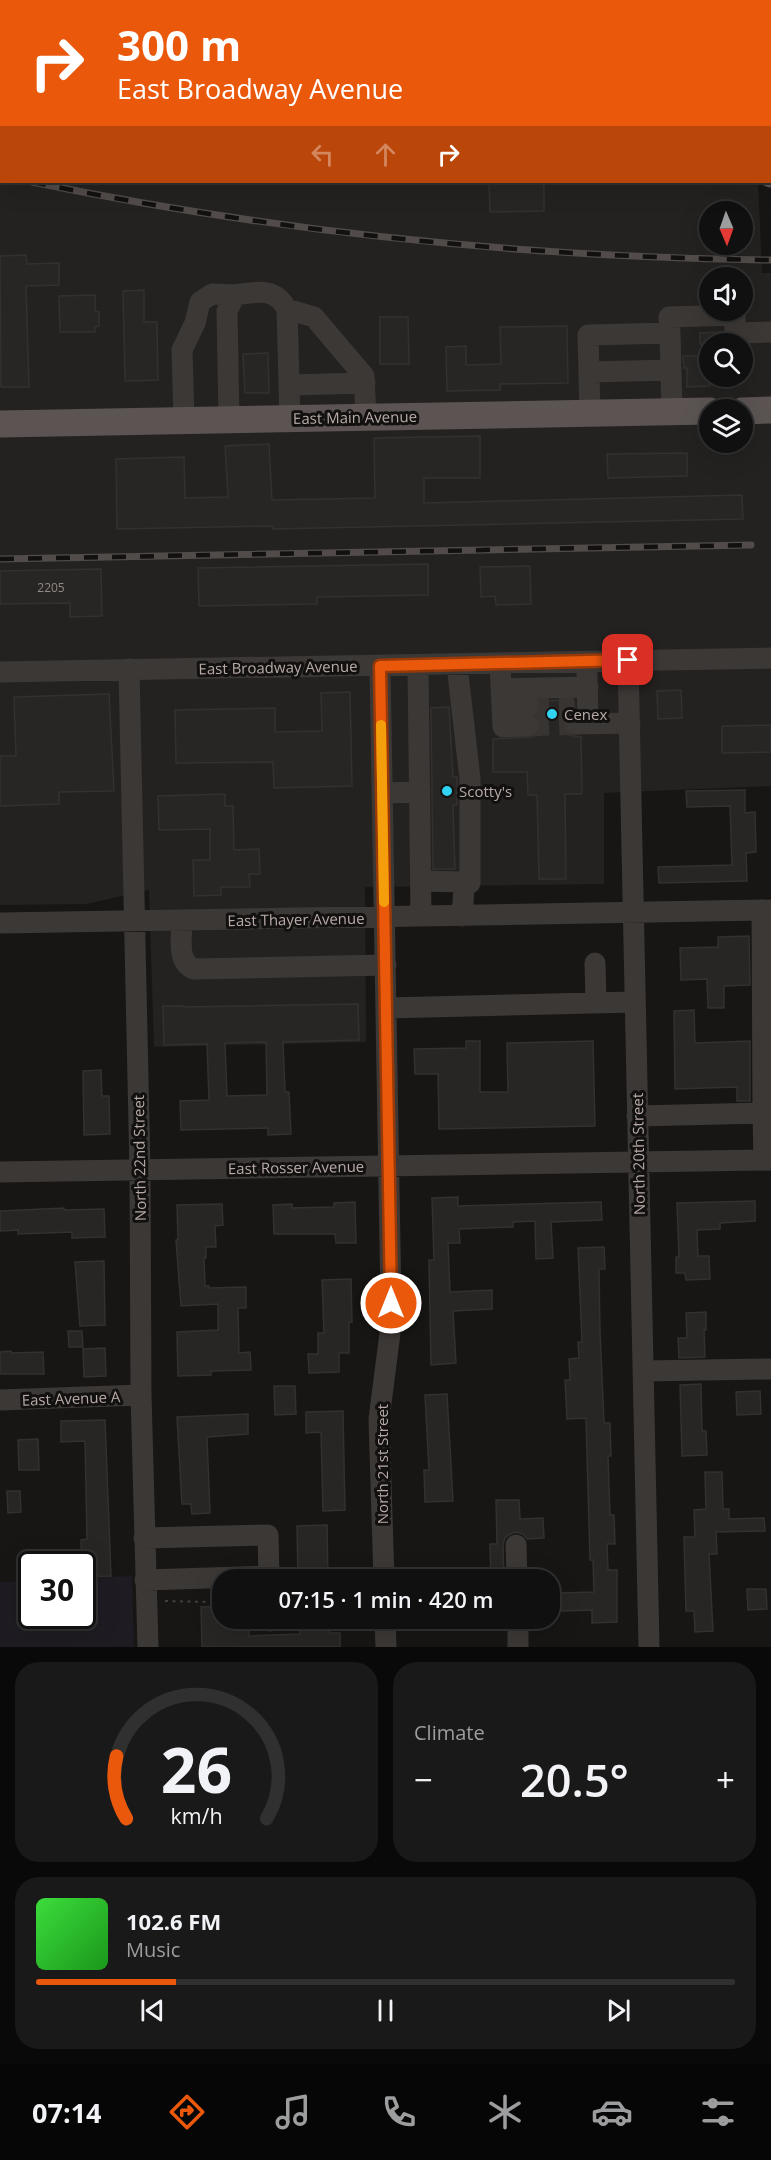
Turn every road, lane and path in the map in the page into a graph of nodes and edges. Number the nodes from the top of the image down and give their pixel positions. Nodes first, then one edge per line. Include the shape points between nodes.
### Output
1 (235, 295) junction
2 (287, 309) junction
3 (670, 325) junction
4 (735, 331) edge
5 (771, 332) edge
6 (671, 370) junction
7 (589, 372) junction
8 (365, 383) junction
9 (289, 385) junction
10 (771, 410) edge
11 (699, 411) edge
12 (753, 411) edge
13 (672, 412) junction
14 (590, 413) junction
15 (366, 417) junction
16 (290, 419) junction
17 (184, 420) junction
18 (229, 420) junction
19 (0, 424) edge
20 (771, 658) edge
21 (628, 660) junction
22 (586, 661) junction
23 (457, 664) junction
24 (500, 664) junction
25 (418, 665) junction
26 (380, 666) junction
27 (129, 669) junction
28 (0, 672) edge
29 (502, 698) junction
30 (583, 709) junction
31 (528, 716) tunnel mouth
32 (630, 723) junction
33 (420, 792) junction
34 (382, 793) junction
35 (422, 881) junction
36 (462, 885) junction
37 (766, 910) edge
38 (633, 913) junction
39 (421, 916) junction
40 (462, 916) junction
41 (385, 917) junction
42 (134, 921) junction
43 (182, 921) junction
44 (0, 923) edge
45 (595, 963) dead end
46 (386, 965) junction
47 (635, 1002) junction
48 (596, 1003) junction
49 (386, 1008) junction
50 (767, 1018) edge
51 (764, 1113) junction
52 (638, 1116) junction
53 (768, 1160) edge
54 (638, 1162) junction
55 (390, 1166) junction
56 (140, 1170) junction
57 (0, 1172) edge
58 (771, 1369) edge
59 (643, 1371) junction
60 (141, 1395) junction
61 (0, 1400) edge
62 (144, 1538) junction
63 (516, 1545) dead end
64 (269, 1569) edge
65 (384, 1569) edge
66 (517, 1569) edge
67 (212, 1579) edge
68 (145, 1580) junction
69 (163, 1601) dead end
70 (209, 1602) dead end
71 (385, 1629) edge
72 (518, 1629) edge
73 (148, 1647) edge
74 (386, 1647) edge
75 (518, 1647) edge
76 (649, 1647) edge

1 - 2 street via 263,293 278,297
1 - 17 street via 212,294 200,302 182,350
1 - 18 street via 227,311
2 - 8 street via 314,317 364,376
2 - 9 street
3 - 4 street
3 - 6 street
3 - 7 street via 588,335
4 - 5 street
6 - 7 street
6 - 13 street
7 - 14 street
8 - 9 street
8 - 15 street
9 - 16 street
10 - 12 main road
11 - 13 main road, East Main Avenue
13 - 14 main road, East Main Avenue
14 - 15 main road, East Main Avenue
15 - 16 main road, East Main Avenue
16 - 18 main road, East Main Avenue
17 - 18 main road, East Main Avenue
17 - 19 main road, East Main Avenue
20 - 21 street, East Broadway Avenue
21 - 22 street, East Broadway Avenue
21 - 32 street, North 20th Street
22 - 24 street, East Broadway Avenue
22 - 30 street
23 - 24 street, East Broadway Avenue
23 - 25 street, East Broadway Avenue
23 - 36 street via 470,779 470,882
24 - 29 street
25 - 26 street, East Broadway Avenue
25 - 33 street
26 - 27 street, East Broadway Avenue
26 - 34 street, North 21st Street
27 - 28 street, East Broadway Avenue
27 - 42 street, North 22nd Street
29 - 30 street
29 - 31 street via 503,727
30 - 32 street
32 - 38 street, North 20th Street
33 - 34 street
33 - 35 street
34 - 41 street, North 21st Street
35 - 36 street
35 - 39 street
36 - 40 street
37 - 38 street, East Thayer Avenue
37 - 50 street
38 - 40 street, East Thayer Avenue
38 - 47 street, North 20th Street
39 - 40 street, East Thayer Avenue
39 - 41 street, East Thayer Avenue
41 - 43 street, East Thayer Avenue
41 - 46 street, North 21st Street
42 - 43 street, East Thayer Avenue
42 - 44 street, East Thayer Avenue
42 - 56 street, North 22nd Street
43 - 46 street via 182,958 195,969
45 - 48 street
46 - 49 street, North 21st Street
47 - 48 street
47 - 52 street, North 20th Street
48 - 49 street
49 - 55 street, North 21st Street
50 - 51 street
51 - 52 street
51 - 53 street
52 - 54 street, North 20th Street
53 - 54 street, East Rosser Avenue
54 - 55 street, East Rosser Avenue
54 - 59 street, North 20th Street
55 - 56 street, East Rosser Avenue
55 - 65 street, North 21st Street via 391,1317 379,1437
56 - 57 street, East Rosser Avenue
56 - 60 street, North 22nd Street
58 - 59 street
59 - 76 street, North 20th Street
60 - 61 street, East Avenue A
60 - 62 street, North 22nd Street
62 - 64 street via 268,1535
62 - 68 street, North 22nd Street
63 - 66 street
67 - 68 street
68 - 73 street, North 22nd Street
69 - 70 path
71 - 74 street
72 - 75 street

